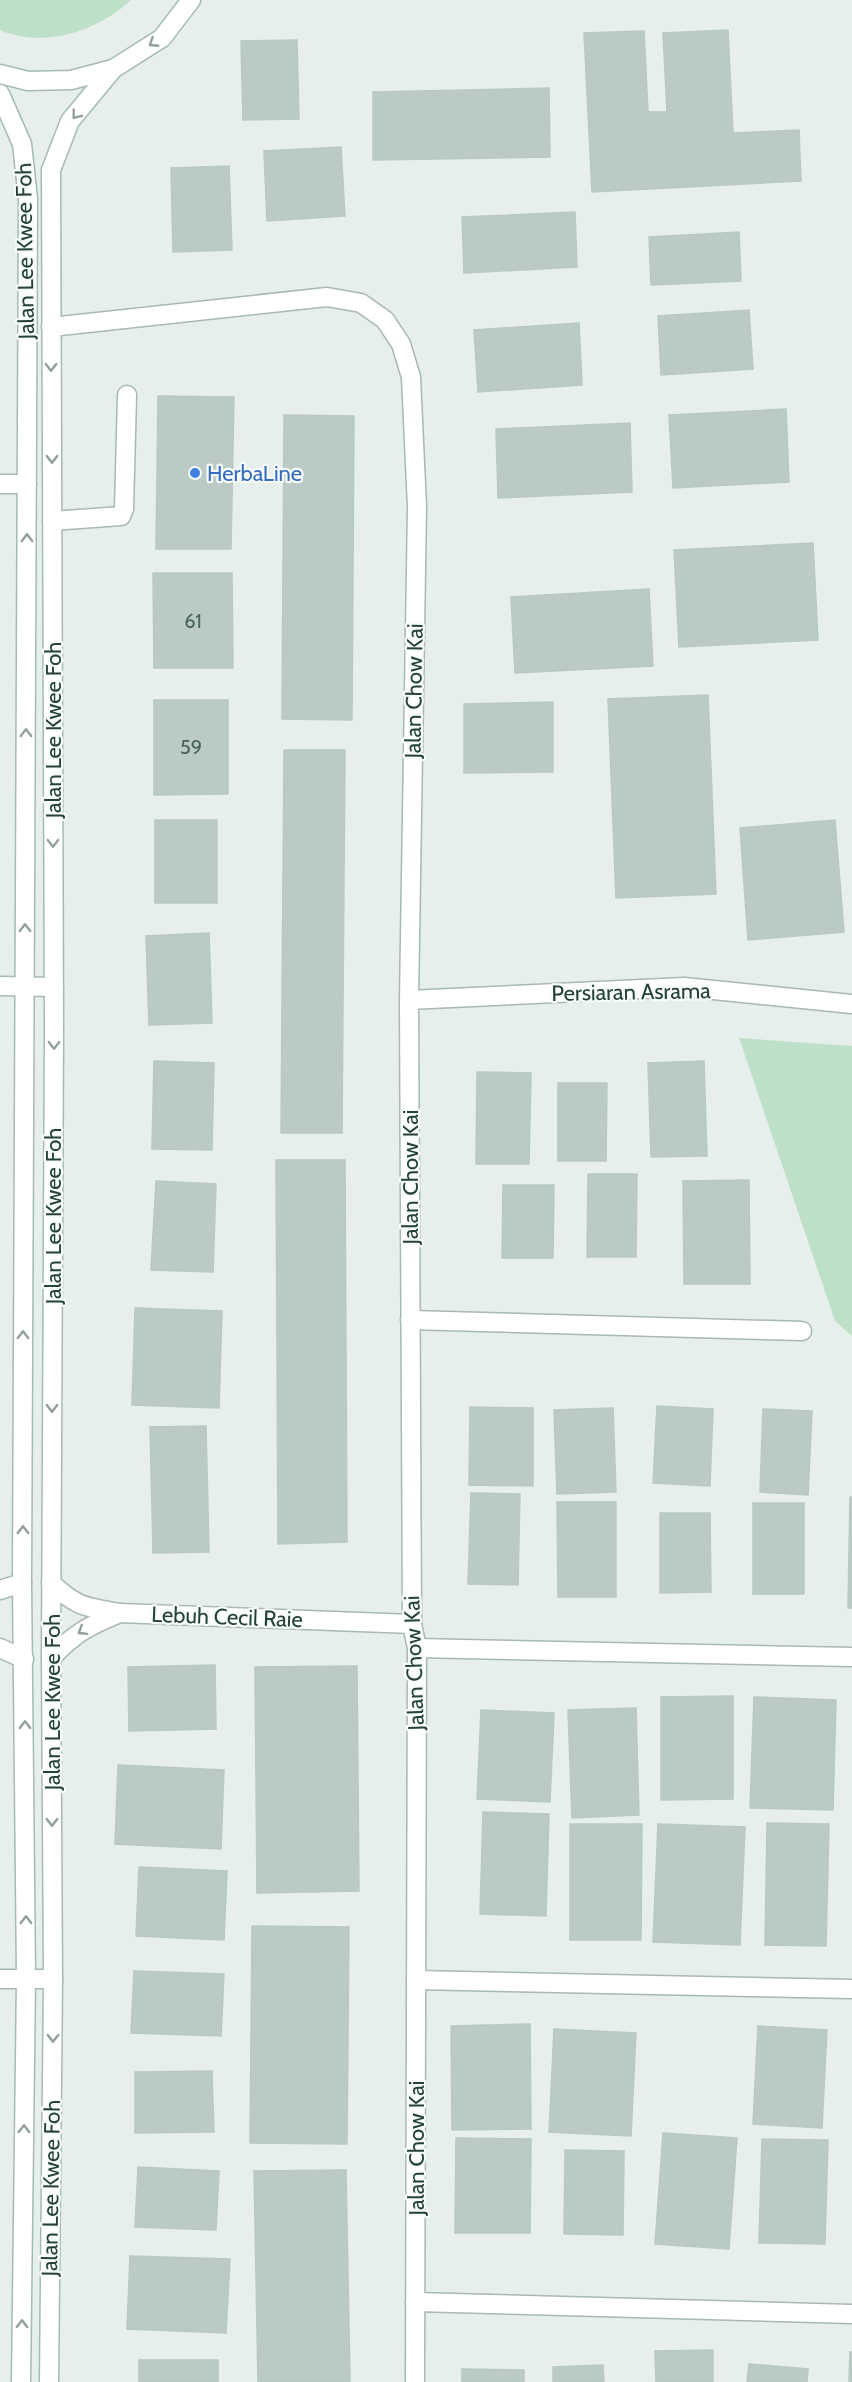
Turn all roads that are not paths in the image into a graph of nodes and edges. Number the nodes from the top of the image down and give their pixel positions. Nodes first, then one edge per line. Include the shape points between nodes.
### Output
1 (191, 0) edge
2 (112, 69) junction
3 (0, 74) edge
4 (0, 94) edge
5 (51, 327) junction
6 (127, 395) dead end
7 (0, 484) edge
8 (27, 484) junction
9 (52, 520) junction
10 (0, 986) edge
11 (24, 987) junction
12 (54, 987) junction
13 (410, 1000) junction
14 (852, 1004) edge
15 (410, 1320) junction
16 (802, 1330) dead end
17 (22, 1583) junction
18 (51, 1583) junction
19 (0, 1590) edge
20 (120, 1613) junction
21 (412, 1624) junction
22 (0, 1648) edge
23 (417, 1648) junction
24 (852, 1657) edge
25 (24, 1659) junction
26 (51, 1659) junction
27 (26, 1978) junction
28 (0, 1979) edge
29 (53, 1979) junction
30 (416, 1980) junction
31 (852, 1989) edge
32 (415, 2302) junction
33 (852, 2314) edge
34 (21, 2382) edge
35 (49, 2382) edge
36 (415, 2382) edge

1 -> 2 street via 162,38
2 - 3 street via 71,80 28,81
2 -> 5 street, Jalan Lee Kwee Foh via 70,121 51,170
4 - 8 street, Jalan Lee Kwee Foh via 22,144 28,199
5 -> 9 street, Jalan Lee Kwee Foh
5 - 13 street, Jalan Chow Kai via 327,297 361,303 384,320 401,344 411,377 417,507
6 - 9 street via 121,516
7 - 8 street
11 -> 8 street, Jalan Lee Kwee Foh
9 -> 12 street, Jalan Lee Kwee Foh
10 - 11 street
11 - 12 street
17 -> 11 street, Jalan Lee Kwee Foh
12 -> 18 street, Jalan Lee Kwee Foh
13 - 14 street, Persiaran Asrama via 684,987
13 - 15 street, Jalan Chow Kai
15 - 16 street
15 - 21 street, Jalan Chow Kai
17 - 19 street
17 - 25 street, Jalan Lee Kwee Foh
18 - 20 street, Lebuh Cecil Raie via 83,1606
18 - 26 street, Jalan Lee Kwee Foh
20 - 21 street, Lebuh Cecil Raie
20 -> 26 street via 85,1628
21 - 23 street, Jalan Chow Kai
22 - 25 street
23 - 24 street
23 - 30 street, Jalan Chow Kai
27 -> 25 street, Jalan Lee Kwee Foh
26 -> 29 street, Jalan Lee Kwee Foh
27 - 28 street
27 - 29 street
34 -> 27 street, Jalan Lee Kwee Foh
29 -> 35 street, Jalan Lee Kwee Foh
30 - 31 street
30 - 32 street, Jalan Chow Kai
32 - 33 street
32 - 36 street, Jalan Chow Kai

